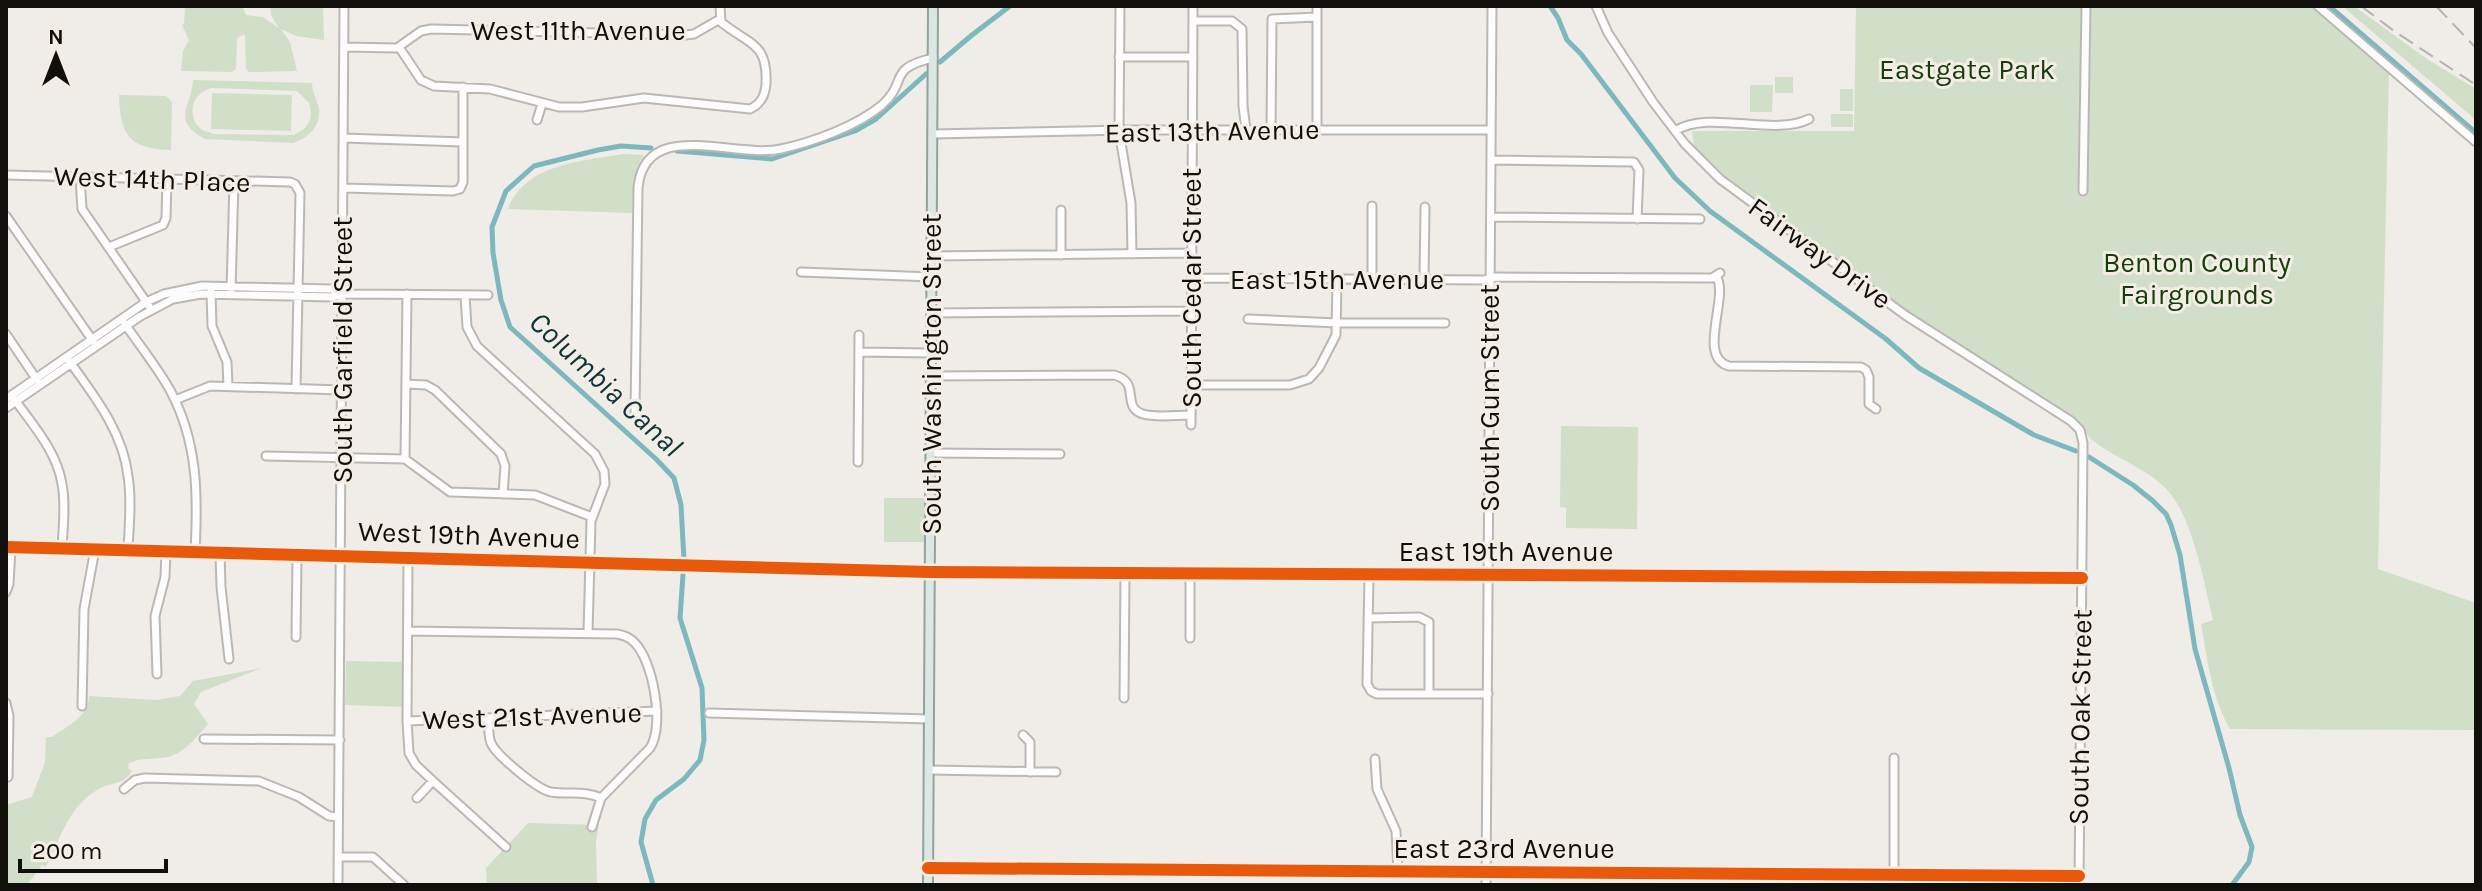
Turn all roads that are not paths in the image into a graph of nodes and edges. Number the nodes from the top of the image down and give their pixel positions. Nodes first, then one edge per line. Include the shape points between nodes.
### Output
1 (344, 6) edge
2 (720, 6) edge
3 (933, 6) edge
4 (1120, 6) edge
5 (1193, 6) edge
6 (1317, 6) edge
7 (1492, 6) edge
8 (1596, 6) edge
9 (2086, 6) edge
10 (2318, 6) edge
11 (1317, 17) junction
12 (720, 19) junction
13 (1193, 21) junction
14 (344, 47) junction
15 (399, 47) junction
16 (1119, 57) junction
17 (1193, 57) junction
18 (933, 58) junction
19 (463, 87) junction
20 (542, 104) junction
21 (1809, 119) dead end
22 (537, 120) dead end
23 (1192, 130) junction
24 (1246, 130) junction
25 (1271, 130) junction
26 (1317, 130) junction
27 (1491, 130) junction
28 (1119, 131) junction
29 (1675, 131) junction
30 (933, 134) junction
31 (343, 138) junction
32 (463, 142) junction
33 (2476, 142) edge
34 (1491, 160) junction
35 (6, 175) edge
36 (80, 177) junction
37 (167, 179) junction
38 (234, 181) junction
39 (343, 188) junction
40 (2083, 191) dead end
41 (1372, 206) dead end
42 (1425, 207) dead end
43 (1061, 210) dead end
44 (6, 216) edge
45 (1491, 217) junction
46 (1637, 219) junction
47 (1700, 219) dead end
48 (109, 247) junction
49 (1192, 253) junction
50 (1132, 254) junction
51 (1061, 255) junction
52 (932, 256) junction
53 (801, 272) dead end
54 (932, 277) junction
55 (1191, 278) junction
56 (1337, 279) junction
57 (1372, 279) junction
58 (1490, 279) junction
59 (1424, 280) junction
60 (212, 290) junction
61 (231, 290) junction
62 (298, 292) junction
63 (343, 294) junction
64 (407, 294) junction
65 (465, 295) junction
66 (488, 295) dead end
67 (149, 306) junction
68 (1191, 311) junction
69 (932, 313) junction
70 (1248, 319) dead end
71 (124, 322) junction
72 (1337, 323) junction
73 (1445, 323) dead end
74 (6, 334) edge
75 (859, 335) dead end
76 (94, 343) junction
77 (859, 352) junction
78 (931, 353) junction
79 (69, 360) junction
80 (931, 376) junction
81 (38, 381) junction
82 (406, 384) junction
83 (1191, 385) junction
84 (228, 387) junction
85 (296, 389) junction
86 (342, 390) junction
87 (11, 399) edge
88 (175, 400) junction
89 (6, 408) edge
90 (1876, 409) dead end
91 (1191, 415) junction
92 (1191, 425) dead end
93 (642, 426) dead end
94 (931, 453) junction
95 (1060, 454) dead end
96 (2083, 454) joint
97 (266, 456) dead end
98 (342, 458) junction
99 (405, 459) junction
100 (858, 462) dead end
101 (503, 494) junction
102 (592, 517) junction
103 (8, 547) edge
104 (62, 548) junction
105 (95, 549) junction
106 (128, 550) junction
107 (166, 551) junction
108 (195, 552) junction
109 (220, 553) junction
110 (297, 555) junction
111 (341, 556) junction
112 (408, 558) junction
113 (590, 563) junction
114 (930, 572) junction
115 (1125, 573) junction
116 (1190, 574) junction
117 (1369, 575) junction
118 (1488, 575) junction
119 (2082, 578) junction
120 (6, 592) edge
121 (1368, 618) junction
122 (408, 631) junction
123 (588, 633) junction
124 (296, 637) dead end
125 (1190, 638) dead end
126 (229, 659) dead end
127 (157, 674) dead end
128 (1429, 694) junction
129 (1488, 694) junction
130 (1124, 698) dead end
131 (7, 705) edge
132 (82, 706) dead end
133 (657, 711) junction
134 (709, 713) dead end
135 (488, 718) junction
136 (929, 719) junction
137 (407, 721) junction
138 (1023, 735) dead end
139 (204, 739) dead end
140 (340, 740) junction
141 (7, 754) edge
142 (1894, 758) dead end
143 (1375, 759) dead end
144 (929, 770) junction
145 (1030, 772) junction
146 (1056, 772) dead end
147 (8, 777) dead end
148 (433, 781) junction
149 (124, 789) dead end
150 (417, 798) dead end
151 (601, 798) junction
152 (338, 817) junction
153 (592, 827) dead end
154 (506, 847) dead end
155 (338, 857) junction
156 (928, 868) junction
157 (1398, 871) junction
158 (1486, 871) junction
159 (1894, 875) junction
160 (2079, 880) edge
161 (338, 885) edge
162 (404, 885) edge
163 (928, 885) edge
164 (1486, 885) edge

1 - 14 street, South Garfield Street
2 - 12 street
3 - 18 main road, South Washington Street
4 - 16 street
5 - 13 street, South Cedar Street
6 - 11 street
7 - 27 street, South Gum Street
8 - 29 street, Fairway Drive via 1608,33
9 - 40 street
10 - 33 street
11 - 25 street via 1272,19
11 - 26 street
12 - 15 street, West 11th Avenue via 685,35 427,29
12 - 20 street via 764,56 766,87 750,109 644,98 574,107
13 - 17 street, South Cedar Street
13 - 24 street via 1240,25
14 - 15 street, West 11th Avenue
14 - 31 street, South Garfield Street
15 - 19 street via 423,82
16 - 17 street
16 - 28 street
17 - 23 street, South Cedar Street
18 - 30 main road, South Washington Street
18 - 93 street via 905,68 889,98 867,115 803,142 754,151 678,145 653,154 638,187 635,413
19 - 20 street
19 - 32 street
20 - 22 street
21 - 29 street via 1790,124 1690,123
23 - 24 street, East 13th Avenue
23 - 28 street, East 13th Avenue
23 - 49 street, South Cedar Street
24 - 25 street, East 13th Avenue
25 - 26 street, East 13th Avenue
26 - 27 street, East 13th Avenue
27 - 34 street, South Gum Street
28 - 30 street, East 13th Avenue
28 - 50 street via 1131,199
29 - 96 street, Fairway Drive via 1720,179 1883,299 2075,424
30 - 52 main road, South Washington Street
31 - 32 street
31 - 39 street, South Garfield Street
32 - 39 street via 460,189
34 - 45 street, South Gum Street
34 - 46 street via 1630,160 1639,170
35 - 36 street, West 14th Place
36 - 37 street, West 14th Place
36 - 48 street via 82,209
37 - 38 street, West 14th Place
37 - 48 street via 163,225
38 - 61 street
38 - 62 street, West 14th Place via 298,186
39 - 63 street, South Garfield Street
41 - 57 street
42 - 59 street
43 - 51 street
44 - 76 street
45 - 46 street
45 - 58 street, South Gum Street
46 - 47 street
48 - 67 street
49 - 50 street
49 - 55 street, South Cedar Street
50 - 51 street
51 - 52 street
52 - 54 main road, South Washington Street
53 - 54 street
54 - 69 main road, South Washington Street
55 - 56 street, East 15th Avenue
55 - 68 street, South Cedar Street
56 - 57 street, East 15th Avenue
56 - 72 street
57 - 59 street, East 15th Avenue
58 - 59 street, East 15th Avenue
58 - 90 street, East 15th Avenue via 1718,274 1715,331 1720,362 1861,367 1869,377 1869,404
58 - 118 street, South Gum Street
60 - 61 street
60 - 67 street via 181,289
60 - 84 street via 212,326 227,362
61 - 62 street
62 - 63 street via 332,289
62 - 85 street
63 - 64 street
63 - 86 street, South Garfield Street
64 - 65 street
64 - 82 street
65 - 66 street
65 - 102 street via 467,327 477,346 600,459 605,484
67 - 71 street
68 - 69 street, East 15th Avenue
68 - 83 street, South Cedar Street
69 - 78 main road, South Washington Street
70 - 72 street
71 - 76 street
71 - 88 street
72 - 73 street
72 - 83 street via 1327,355 1312,377 1296,385
74 - 81 street
75 - 77 street
76 - 79 street
77 - 78 street
77 - 100 street
78 - 80 main road, South Washington Street
79 - 81 street
79 - 106 street via 123,450 130,493
80 - 91 street via 1118,376 1129,385 1135,410
80 - 94 main road, South Washington Street
81 - 87 street
82 - 99 street
82 - 101 street via 435,390 498,449 505,466
83 - 91 street, South Cedar Street
84 - 85 street
84 - 88 street via 205,387
85 - 86 street
86 - 98 street, South Garfield Street
87 - 89 street
87 - 104 street via 48,447 60,474
88 - 108 street via 195,469
91 - 92 street, South Cedar Street
94 - 95 street
94 - 114 main road, South Washington Street
96 - 119 street, South Oak Street
97 - 98 street
98 - 99 street
98 - 111 street, South Garfield Street
99 - 101 street via 450,492
101 - 102 street via 544,497
102 - 113 street
103 - 104 street, West 19th Avenue
103 - 120 street
104 - 105 street, West 19th Avenue
105 - 106 street, West 19th Avenue
105 - 132 street via 84,609
106 - 107 street, West 19th Avenue
107 - 108 street, West 19th Avenue
107 - 127 street via 155,616
108 - 109 street, West 19th Avenue
109 - 110 street, West 19th Avenue
109 - 126 street
110 - 111 street, West 19th Avenue
110 - 124 street
111 - 112 street, West 19th Avenue
111 - 140 street, South Garfield Street
112 - 113 street, West 19th Avenue
112 - 122 street
113 - 114 street, West 19th Avenue
113 - 123 street
114 - 115 street, East 19th Avenue
114 - 136 main road, South Washington Street
115 - 116 street, East 19th Avenue
115 - 130 street
116 - 117 street, East 19th Avenue
116 - 125 street
117 - 118 street, East 19th Avenue
117 - 121 street
118 - 119 street, East 19th Avenue
118 - 129 street, South Gum Street
119 - 160 street, South Oak Street
121 - 128 street via 1371,691
121 - 128 street via 1427,619
122 - 123 street
122 - 137 street
123 - 133 street via 617,634 634,642
128 - 129 street
129 - 158 street, South Gum Street
131 - 141 street
133 - 135 street, West 21st Avenue
133 - 151 street via 653,744
134 - 136 street
135 - 137 street, West 21st Avenue
135 - 151 street via 494,748 538,787
136 - 144 main road, South Washington Street
137 - 148 street via 409,753
138 - 145 street via 1030,742
139 - 140 street
140 - 152 street, South Garfield Street
141 - 147 street
142 - 159 street
143 - 157 street via 1377,789 1396,831
144 - 145 street
144 - 156 main road, South Washington Street
145 - 146 street
148 - 150 street
148 - 154 street
149 - 152 street via 145,778 247,780 279,788
151 - 153 street
152 - 155 street, South Garfield Street
155 - 161 street, South Garfield Street
155 - 162 street via 369,856
156 - 157 street, East 23rd Avenue
156 - 163 main road, South Washington Street
157 - 158 street, East 23rd Avenue
158 - 159 street, East 23rd Avenue
158 - 164 street, South Gum Street
159 - 160 street, East 23rd Avenue

